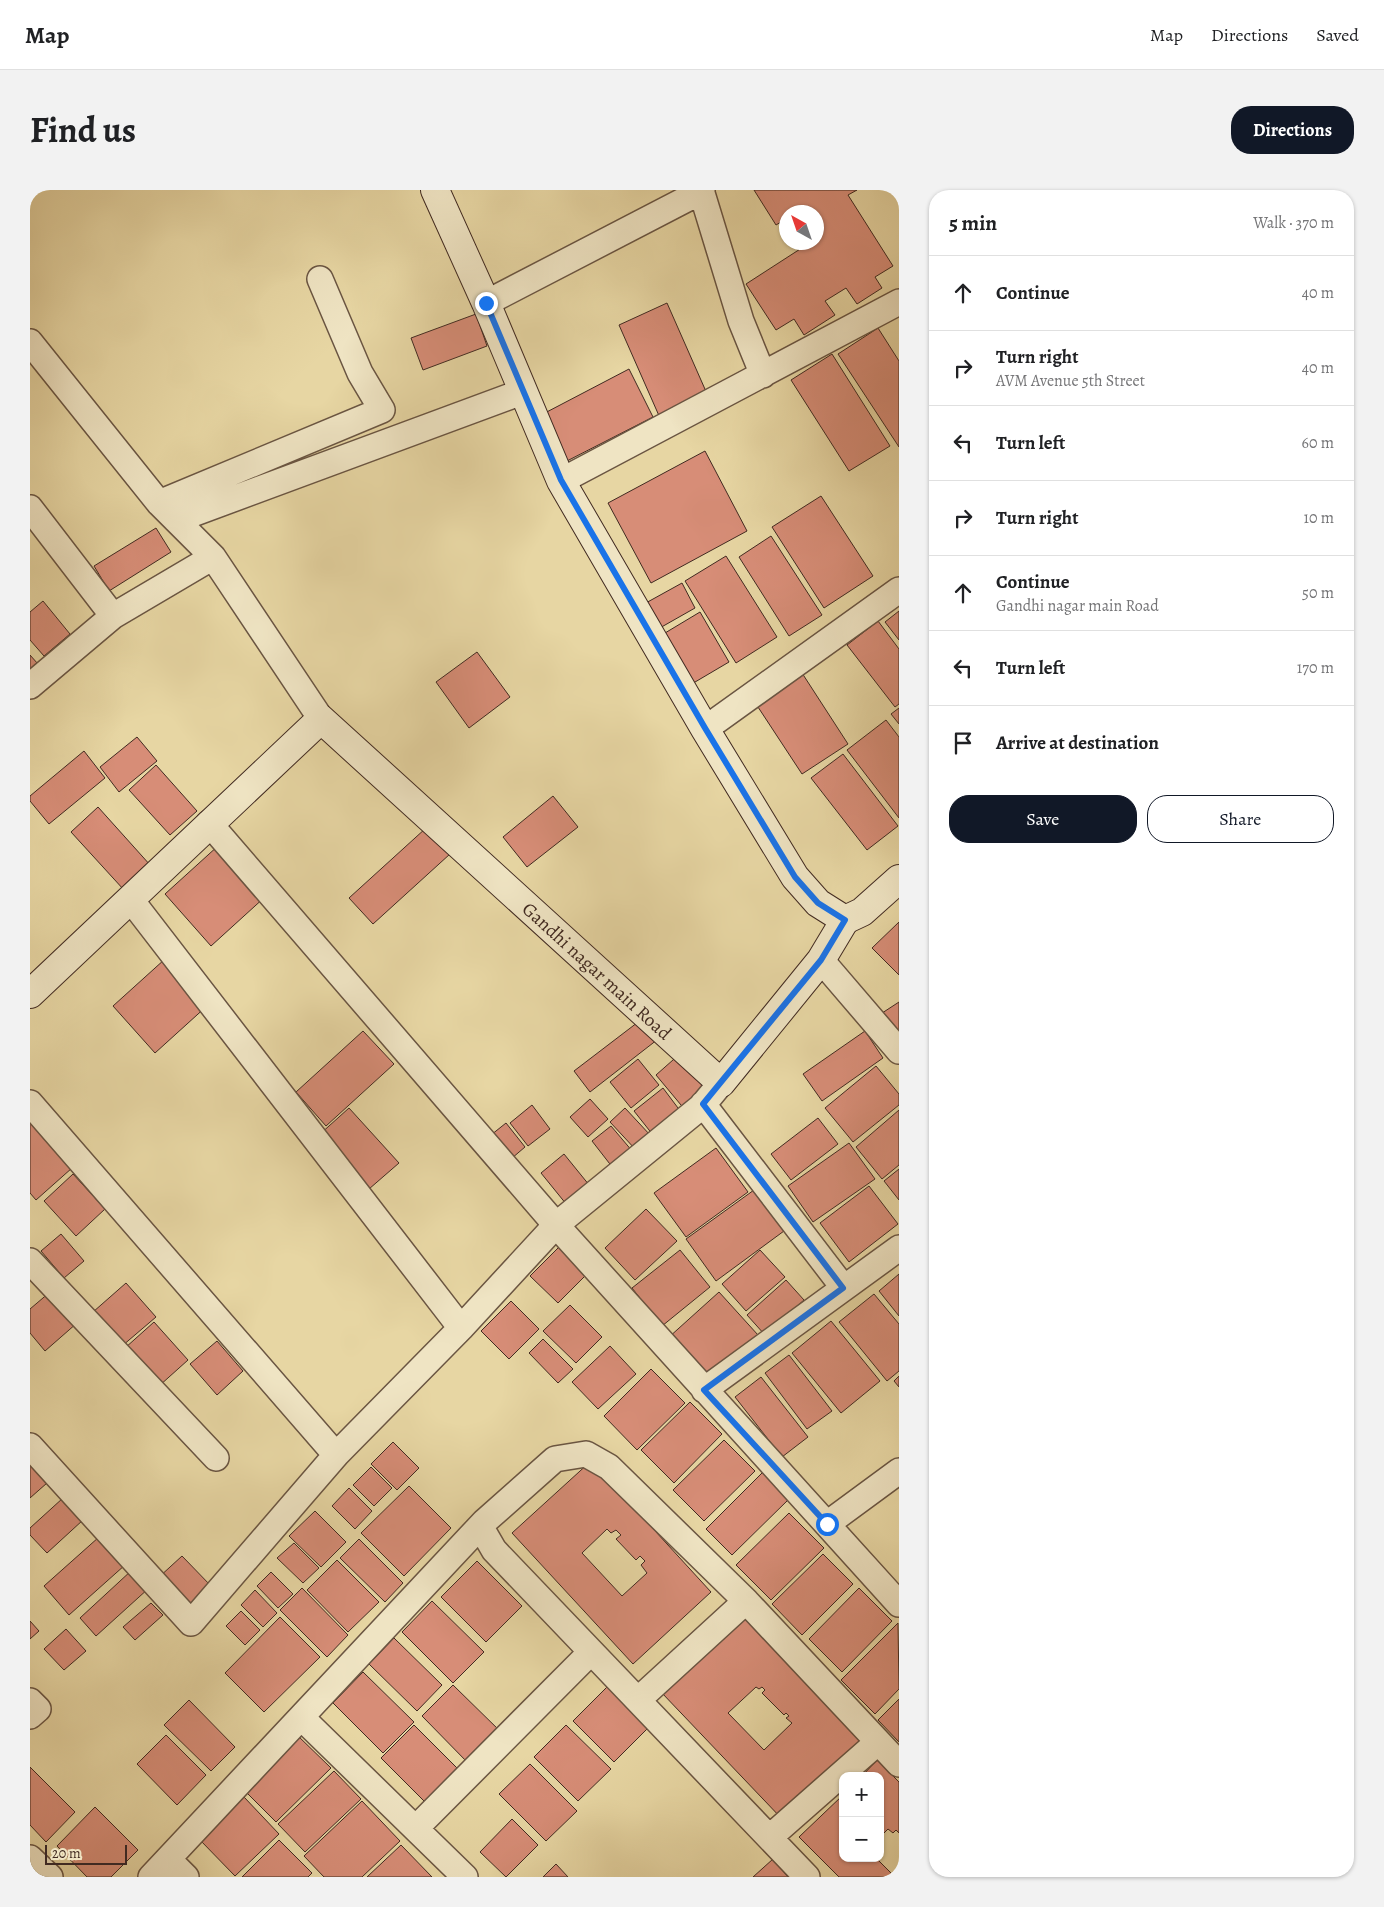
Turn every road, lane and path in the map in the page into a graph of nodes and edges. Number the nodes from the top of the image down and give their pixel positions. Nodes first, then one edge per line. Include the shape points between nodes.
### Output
1 (435, 190) edge
2 (701, 191) edge
3 (320, 279) dead end
4 (899, 302) edge
5 (486, 303) junction
6 (30, 342) edge
7 (764, 375) junction
8 (522, 392) junction
9 (561, 480) junction
10 (30, 508) edge
11 (167, 512) junction
12 (213, 557) junction
13 (899, 590) edge
14 (113, 616) junction
15 (30, 686) edge
16 (321, 719) junction
17 (705, 728) junction
18 (209, 823) junction
19 (899, 879) edge
20 (131, 900) junction
21 (845, 920) junction
22 (821, 960) junction
23 (30, 994) edge
24 (899, 1051) edge
25 (721, 1083) junction
26 (30, 1104) edge
27 (703, 1104) junction
28 (556, 1225) junction
29 (899, 1248) edge
30 (30, 1261) edge
31 (843, 1288) junction
32 (461, 1328) junction
33 (704, 1390) junction
34 (30, 1446) edge
35 (336, 1455) junction
36 (216, 1458) dead end
37 (899, 1472) edge
38 (484, 1522) junction
39 (827, 1524) junction
40 (746, 1601) junction
41 (899, 1604) edge
42 (591, 1652) junction
43 (639, 1699) junction
44 (30, 1701) edge
45 (30, 1716) edge
46 (302, 1718) junction
47 (878, 1742) junction
48 (899, 1764) edge
49 (416, 1828) junction
50 (770, 1838) junction
51 (30, 1858) edge
52 (168, 1859) junction
53 (50, 1877) edge
54 (151, 1877) edge
55 (186, 1877) edge
56 (465, 1877) edge
57 (807, 1877) edge

1 - 5 street
2 - 5 street
2 - 7 street via 741,321
3 - 11 street via 360,373 382,410
4 - 7 street
5 - 8 street
6 - 11 street
7 - 9 street
8 - 9 street
8 - 11 street
9 - 17 street
10 - 14 street
11 - 12 street
12 - 14 street
12 - 16 street
13 - 17 street
14 - 15 street
16 - 18 street
16 - 25 street, Gandhi nagar main Road
17 - 21 street via 795,877 818,903
18 - 20 street
18 - 28 street
19 - 21 street via 862,912
20 - 23 street
20 - 32 street
21 - 22 street
22 - 24 street
22 - 25 street
25 - 27 street
26 - 35 street
27 - 28 street
27 - 31 street
28 - 32 street
28 - 33 street
29 - 31 street
30 - 36 street
31 - 33 street
32 - 35 street
33 - 39 street
34 - 35 street via 191,1623
37 - 39 street
38 - 40 street via 555,1459 586,1454 609,1467
38 - 42 street via 483,1531 494,1550
38 - 46 street
39 - 41 street
40 - 43 street
40 - 47 street
42 - 43 street
42 - 49 street
43 - 50 street
44 - 45 street via 38,1708
46 - 49 street
46 - 52 street
47 - 48 street
47 - 50 street
49 - 56 street
50 - 57 street
51 - 53 street
52 - 54 street
52 - 55 street

